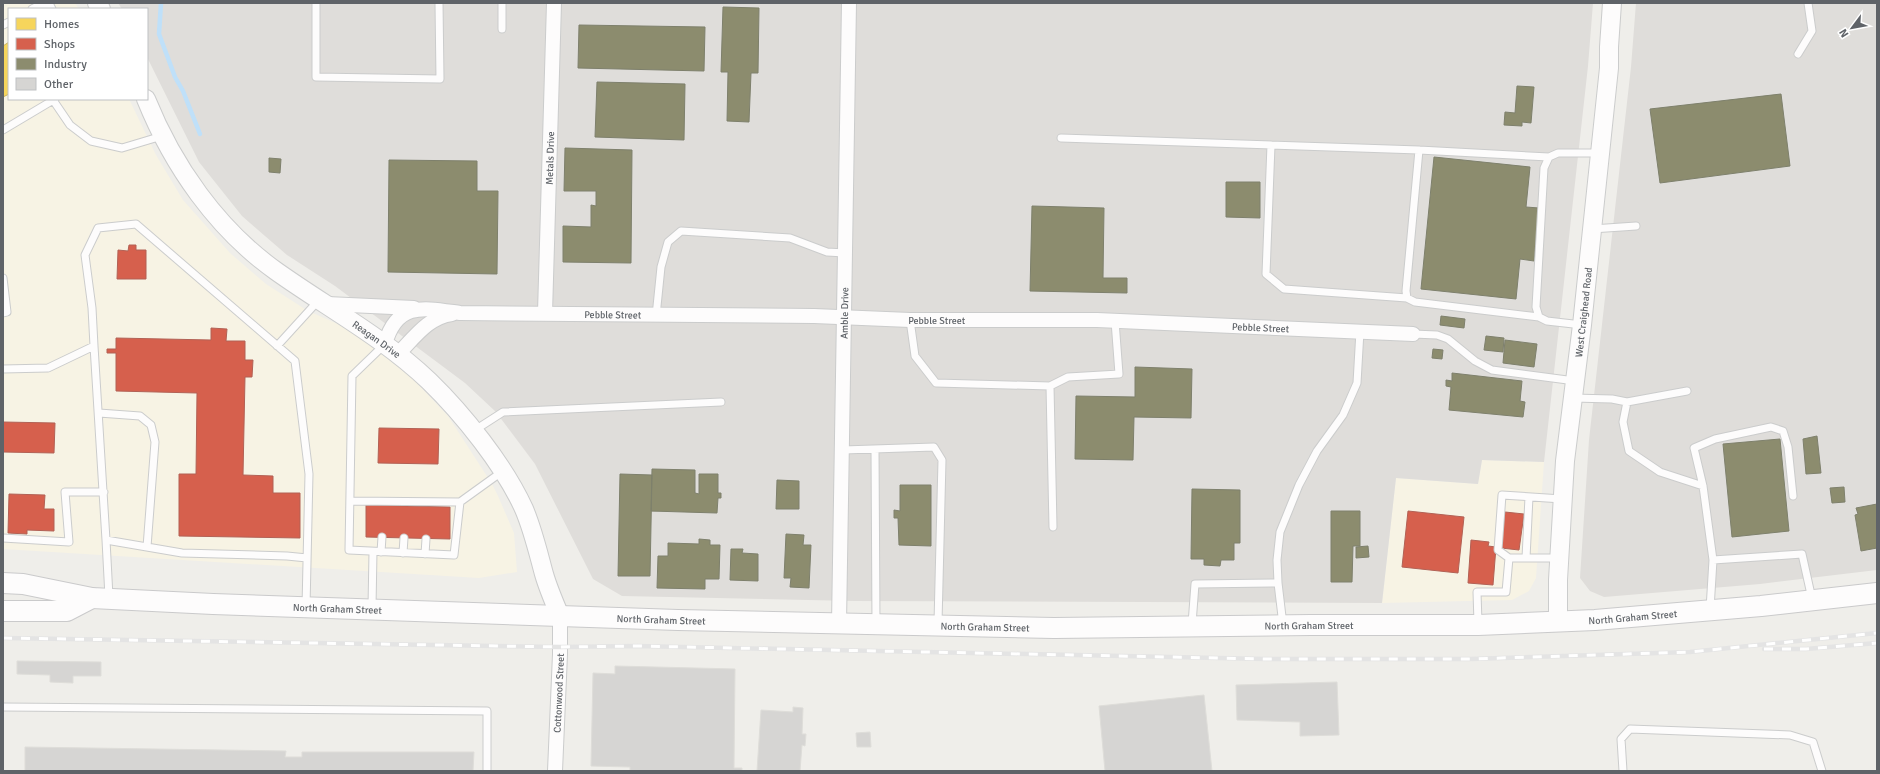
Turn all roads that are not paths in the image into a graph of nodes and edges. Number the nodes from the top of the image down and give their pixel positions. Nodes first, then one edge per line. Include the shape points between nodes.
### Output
1 (316, 3) edge
2 (439, 3) edge
3 (502, 3) edge
4 (554, 3) edge
5 (849, 3) edge
6 (1612, 3) edge
7 (1808, 3) edge
8 (34, 8) edge
9 (51, 8) edge
10 (502, 29) dead end
11 (1798, 54) dead end
12 (54, 100) edge
13 (146, 100) edge
14 (3, 130) edge
15 (164, 136) junction
16 (1061, 138) dead end
17 (1271, 145) junction
18 (1419, 150) junction
19 (1599, 153) junction
20 (1549, 157) junction
21 (1636, 226) dead end
22 (1592, 229) junction
23 (845, 253) junction
24 (3, 278) edge
25 (1408, 298) junction
26 (323, 301) junction
27 (433, 309) junction
28 (3, 313) edge
29 (460, 313) junction
30 (545, 314) junction
31 (656, 316) junction
32 (1539, 317) junction
33 (844, 318) junction
34 (910, 320) junction
35 (1115, 321) junction
36 (1582, 325) junction
37 (1360, 331) junction
38 (1413, 334) joint
39 (94, 346) junction
40 (277, 346) junction
41 (391, 349) junction
42 (3, 370) edge
43 (1575, 381) junction
44 (1050, 386) junction
45 (1687, 391) dead end
46 (1573, 398) junction
47 (721, 402) dead end
48 (1627, 402) junction
49 (98, 413) junction
50 (473, 432) junction
51 (876, 449) junction
52 (843, 450) junction
53 (503, 471) junction
54 (1703, 486) junction
55 (104, 492) junction
56 (1793, 496) dead end
57 (1529, 497) junction
58 (1563, 499) junction
59 (350, 501) junction
60 (460, 502) junction
61 (1054, 527) dead end
62 (382, 537) dead end
63 (3, 538) edge
64 (404, 538) dead end
65 (426, 538) dead end
66 (106, 540) junction
67 (147, 547) junction
68 (373, 552) junction
69 (381, 552) junction
70 (403, 553) junction
71 (425, 554) junction
72 (307, 558) junction
73 (1509, 558) junction
74 (1526, 558) junction
75 (1559, 558) junction
76 (1713, 560) junction
77 (3, 583) edge
78 (1278, 583) junction
79 (1877, 593) edge
80 (100, 598) junction
81 (1812, 601) junction
82 (306, 607) junction
83 (372, 609) junction
84 (3, 611) edge
85 (1710, 611) junction
86 (560, 616) junction
87 (1558, 622) junction
88 (839, 624) junction
89 (876, 624) junction
90 (1284, 625) junction
91 (1478, 625) junction
92 (938, 626) junction
93 (1192, 626) junction
94 (3, 707) edge
95 (487, 771) edge
96 (555, 771) edge
97 (1623, 771) edge
98 (1822, 771) edge

1 - 2 lane via 316,77 440,79
3 - 10 lane
4 - 30 street, Metals Drive
5 - 23 street, Amble Drive
6 - 19 street, West Craighead Road via 1609,68
7 - 11 lane via 1812,31
8 - 9 lane via 40,5
12 - 14 lane
12 - 15 lane via 70,125 91,141 122,148
13 - 15 street, Reagan Drive
15 - 26 street, Reagan Drive via 191,184 216,216 276,271
16 - 17 lane
17 - 18 lane
17 - 25 lane via 1266,274 1284,289
18 - 20 lane
18 - 25 lane via 1406,291
19 - 20 lane via 1558,153
19 - 22 street, West Craighead Road
20 - 32 lane via 1544,168 1536,307
21 - 22 lane
22 - 36 street, West Craighead Road
23 - 31 lane via 827,252 790,238 682,231 668,242 661,267
23 - 33 street, Amble Drive
24 - 28 lane via 7,312
25 - 32 lane via 1414,302
26 - 27 street, Pebble Street
26 - 40 lane
26 - 41 street, Reagan Drive
27 - 29 street, Pebble Street
27 - 41 street, Pebble Street via 403,314 389,329
29 - 30 street, Pebble Street
29 - 41 street, Pebble Street via 446,315 426,325
30 - 31 street, Pebble Street
31 - 33 street, Pebble Street
32 - 36 lane via 1546,321
33 - 34 street, Pebble Street
33 - 52 street, Amble Drive
34 - 35 street, Pebble Street
34 - 44 lane via 915,356 936,383
35 - 37 street, Pebble Street
35 - 44 lane via 1119,374 1068,376
36 - 43 street, West Craighead Road
37 - 38 street, Pebble Street
37 - 78 lane via 1357,383 1343,415 1317,451 1299,485 1280,532
38 - 43 lane via 1437,335 1448,339 1475,361 1492,370
39 - 40 lane via 85,255 98,228 136,224
39 - 42 lane via 48,368
39 - 49 lane
40 - 72 lane via 295,361 309,474
41 - 50 street, Reagan Drive via 429,381
41 - 59 lane via 352,376
43 - 46 street, West Craighead Road
44 - 61 lane
45 - 48 lane
46 - 48 lane
46 - 58 street, West Craighead Road
47 - 50 lane via 503,412
48 - 54 lane via 1623,422 1629,450 1660,472
49 - 55 lane
49 - 67 lane via 140,416 151,425 155,442
50 - 53 street, Reagan Drive
51 - 52 lane
51 - 89 lane
51 - 92 lane via 934,447 942,460
52 - 88 street, Amble Drive
53 - 60 lane
53 - 86 street, Reagan Drive via 524,508
54 - 56 lane via 1694,448 1715,439 1771,428 1782,431 1788,447
54 - 76 lane
55 - 63 lane via 65,492 69,542
55 - 66 lane
57 - 58 lane
57 - 73 lane via 1502,495 1498,550
57 - 74 lane via 1524,532
58 - 75 street, West Craighead Road
59 - 60 lane via 427,504
59 - 68 lane via 349,550
60 - 71 lane via 454,555
62 - 69 lane
64 - 70 lane
65 - 71 lane
66 - 67 lane
66 - 80 lane
67 - 72 lane via 182,553
68 - 69 lane
68 - 83 lane
69 - 70 lane
70 - 71 lane
72 - 82 lane
73 - 74 lane
73 - 91 lane via 1506,592 1477,592
74 - 75 lane
75 - 87 street, West Craighead Road
76 - 81 lane via 1802,554
76 - 85 lane
77 - 80 main road, North Graham Street via 23,584
78 - 90 lane
78 - 93 lane via 1195,584
79 - 81 main road, North Graham Street
80 - 82 main road, North Graham Street
80 - 84 main road via 67,611
81 - 85 main road, North Graham Street
82 - 83 main road, North Graham Street
83 - 86 main road, North Graham Street
85 - 87 main road, North Graham Street
86 - 88 main road, North Graham Street
86 - 96 street, Cottonwood Street
87 - 91 main road, North Graham Street
88 - 89 main road, North Graham Street
89 - 92 main road, North Graham Street
90 - 91 main road, North Graham Street
90 - 93 main road, North Graham Street
92 - 93 main road, North Graham Street
94 - 95 lane via 487,711
97 - 98 lane via 1621,739 1630,729 1790,735 1814,742

